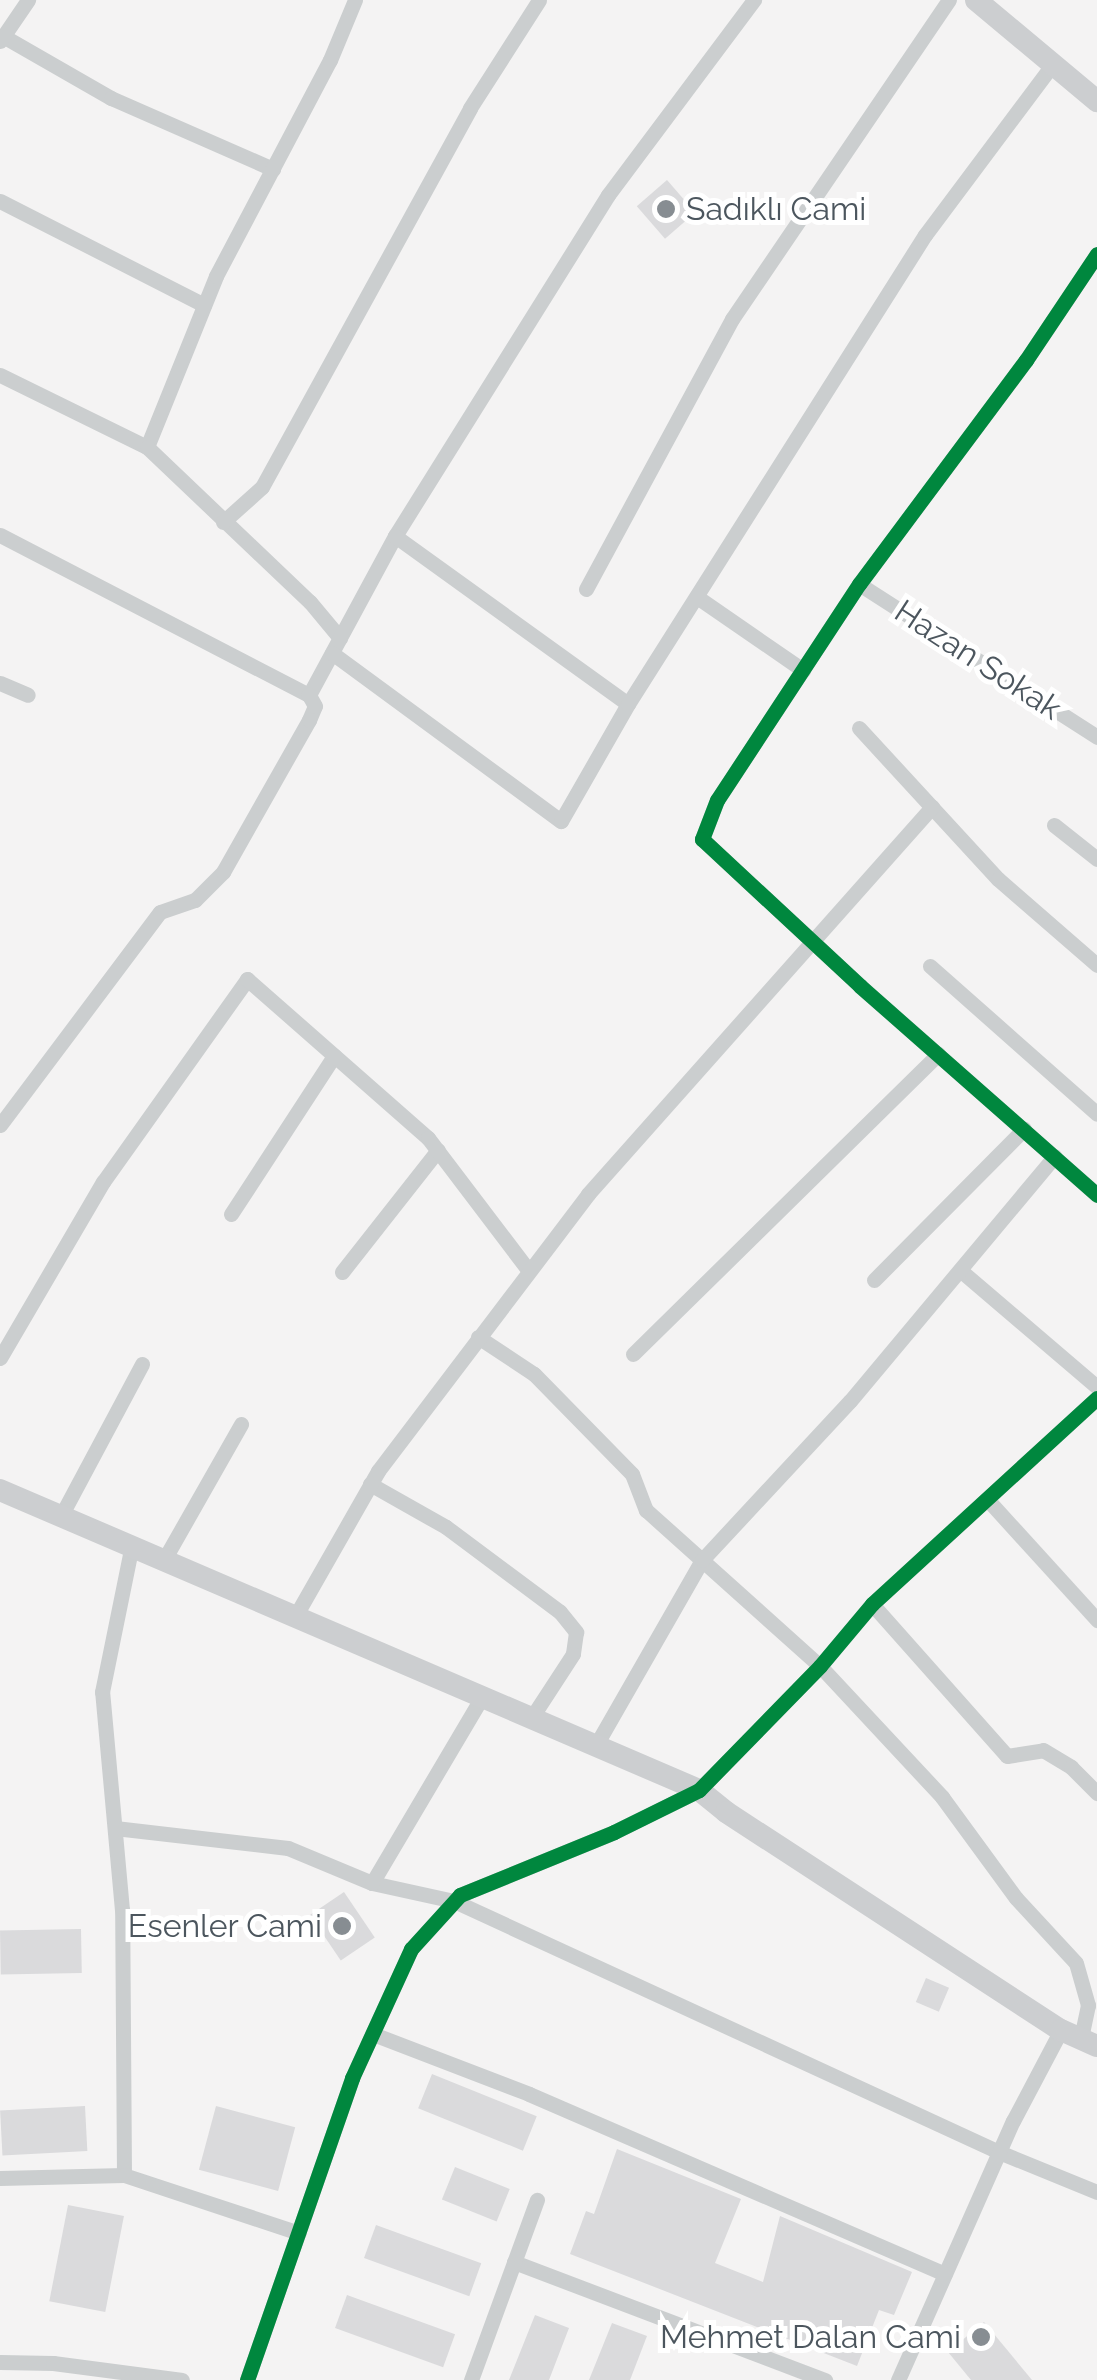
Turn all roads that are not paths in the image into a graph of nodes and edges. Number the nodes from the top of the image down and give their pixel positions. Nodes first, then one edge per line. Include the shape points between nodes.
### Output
1 (28, 0) edge
2 (355, 0) edge
3 (539, 0) edge
4 (754, 0) edge
5 (950, 0) edge
6 (976, 0) edge
7 (2, 38) edge
8 (1052, 65) junction
9 (1097, 101) edge
10 (272, 169) junction
11 (0, 201) edge
12 (1097, 254) edge
13 (204, 306) junction
14 (0, 374) edge
15 (147, 447) junction
16 (224, 522) junction
17 (0, 535) edge
18 (396, 536) junction
19 (859, 584) junction
20 (586, 589) dead end
21 (697, 597) junction
22 (336, 646) junction
23 (803, 670) junction
24 (0, 684) edge
25 (28, 696) dead end
26 (309, 696) junction
27 (628, 704) junction
28 (859, 728) dead end
29 (1097, 736) edge
30 (932, 807) junction
31 (1054, 826) dead end
32 (1097, 859) edge
33 (811, 941) junction
34 (1097, 965) edge
35 (930, 966) dead end
36 (938, 1054) junction
37 (334, 1056) junction
38 (1097, 1114) edge
39 (0, 1124) edge
40 (1024, 1129) junction
41 (438, 1150) junction
42 (1055, 1156) junction
43 (1097, 1195) edge
44 (231, 1214) dead end
45 (960, 1270) junction
46 (528, 1271) junction
47 (342, 1272) dead end
48 (874, 1280) dead end
49 (478, 1338) junction
50 (633, 1354) dead end
51 (0, 1358) edge
52 (142, 1364) dead end
53 (1097, 1387) edge
54 (1097, 1398) edge
55 (240, 1424) dead end
56 (370, 1484) junction
57 (0, 1490) edge
58 (987, 1499) junction
59 (62, 1514) junction
60 (132, 1544) junction
61 (165, 1558) junction
62 (702, 1560) junction
63 (1097, 1590) edge
64 (872, 1604) junction
65 (1082, 1604) junction
66 (296, 1614) junction
67 (1097, 1620) edge
68 (820, 1666) junction
69 (483, 1695) junction
70 (532, 1717) junction
71 (596, 1745) junction
72 (699, 1790) junction
73 (1097, 1793) edge
74 (115, 1828) junction
75 (372, 1883) junction
76 (454, 1901) junction
77 (373, 2034) junction
78 (1080, 2038) edge
79 (999, 2152) junction
80 (124, 2175) junction
81 (0, 2178) edge
82 (1097, 2192) edge
83 (537, 2200) dead end
84 (299, 2233) junction
85 (514, 2262) junction
86 (945, 2274) junction
87 (0, 2362) edge
88 (53, 2363) junction
89 (49, 2380) edge
90 (182, 2380) edge
91 (248, 2380) edge
92 (471, 2380) edge
93 (824, 2380) edge
94 (898, 2380) edge

1 - 7 street
2 - 10 street
3 - 16 street via 470,108 262,487
4 - 18 street via 608,195
5 - 20 street via 732,319
6 - 8 street
7 - 10 street via 111,98
8 - 9 street
8 - 21 street via 926,235
10 - 13 street
11 - 13 street
12 - 19 street
13 - 15 street
14 - 15 street
15 - 16 street
16 - 22 street via 310,602
17 - 26 street
18 - 22 street
18 - 27 street
19 - 23 street
19 - 29 street, Hazan Sokak
21 - 23 street
21 - 27 street
22 - 26 street
22 - 27 street via 561,821
23 - 33 street via 717,800 702,839
24 - 25 street
26 - 39 street via 309,720 223,872 195,900 160,912
28 - 30 street
30 - 33 street
30 - 34 street via 998,879
31 - 32 street
33 - 36 street
33 - 46 street
35 - 38 street
36 - 40 street
36 - 50 street
37 - 41 street
37 - 44 street
37 - 51 street via 247,979 103,1182
40 - 42 street
40 - 48 street
41 - 46 street
41 - 47 street
42 - 43 street
42 - 45 street
45 - 53 street
45 - 62 street
46 - 49 street
49 - 56 street
49 - 62 street via 534,1374 632,1474 646,1510
52 - 59 street
54 - 58 street
55 - 61 street
56 - 66 street
56 - 70 street via 446,1526 560,1612 576,1632 573,1654
57 - 59 street
58 - 64 street
58 - 65 street
59 - 60 street
60 - 61 street
60 - 74 street via 102,1692
61 - 66 street
62 - 68 street
62 - 71 street
63 - 65 street
64 - 68 street
64 - 73 street via 1007,1756 1043,1750
65 - 67 street
66 - 69 street
68 - 72 street
68 - 78 street via 942,1797 1016,1898 1076,1963 1088,2006
69 - 70 street
69 - 75 street
70 - 71 street
71 - 72 street
72 - 76 street
72 - 78 street
74 - 75 street via 288,1848
74 - 80 street
75 - 76 street
76 - 77 street via 411,1949
76 - 79 street
77 - 84 street
77 - 86 street via 529,2094
78 - 79 street
79 - 82 street
79 - 86 street
80 - 81 street
80 - 84 street
83 - 85 street
84 - 91 street
85 - 92 street
85 - 93 street
86 - 94 street
87 - 88 street
88 - 89 street
88 - 90 street

